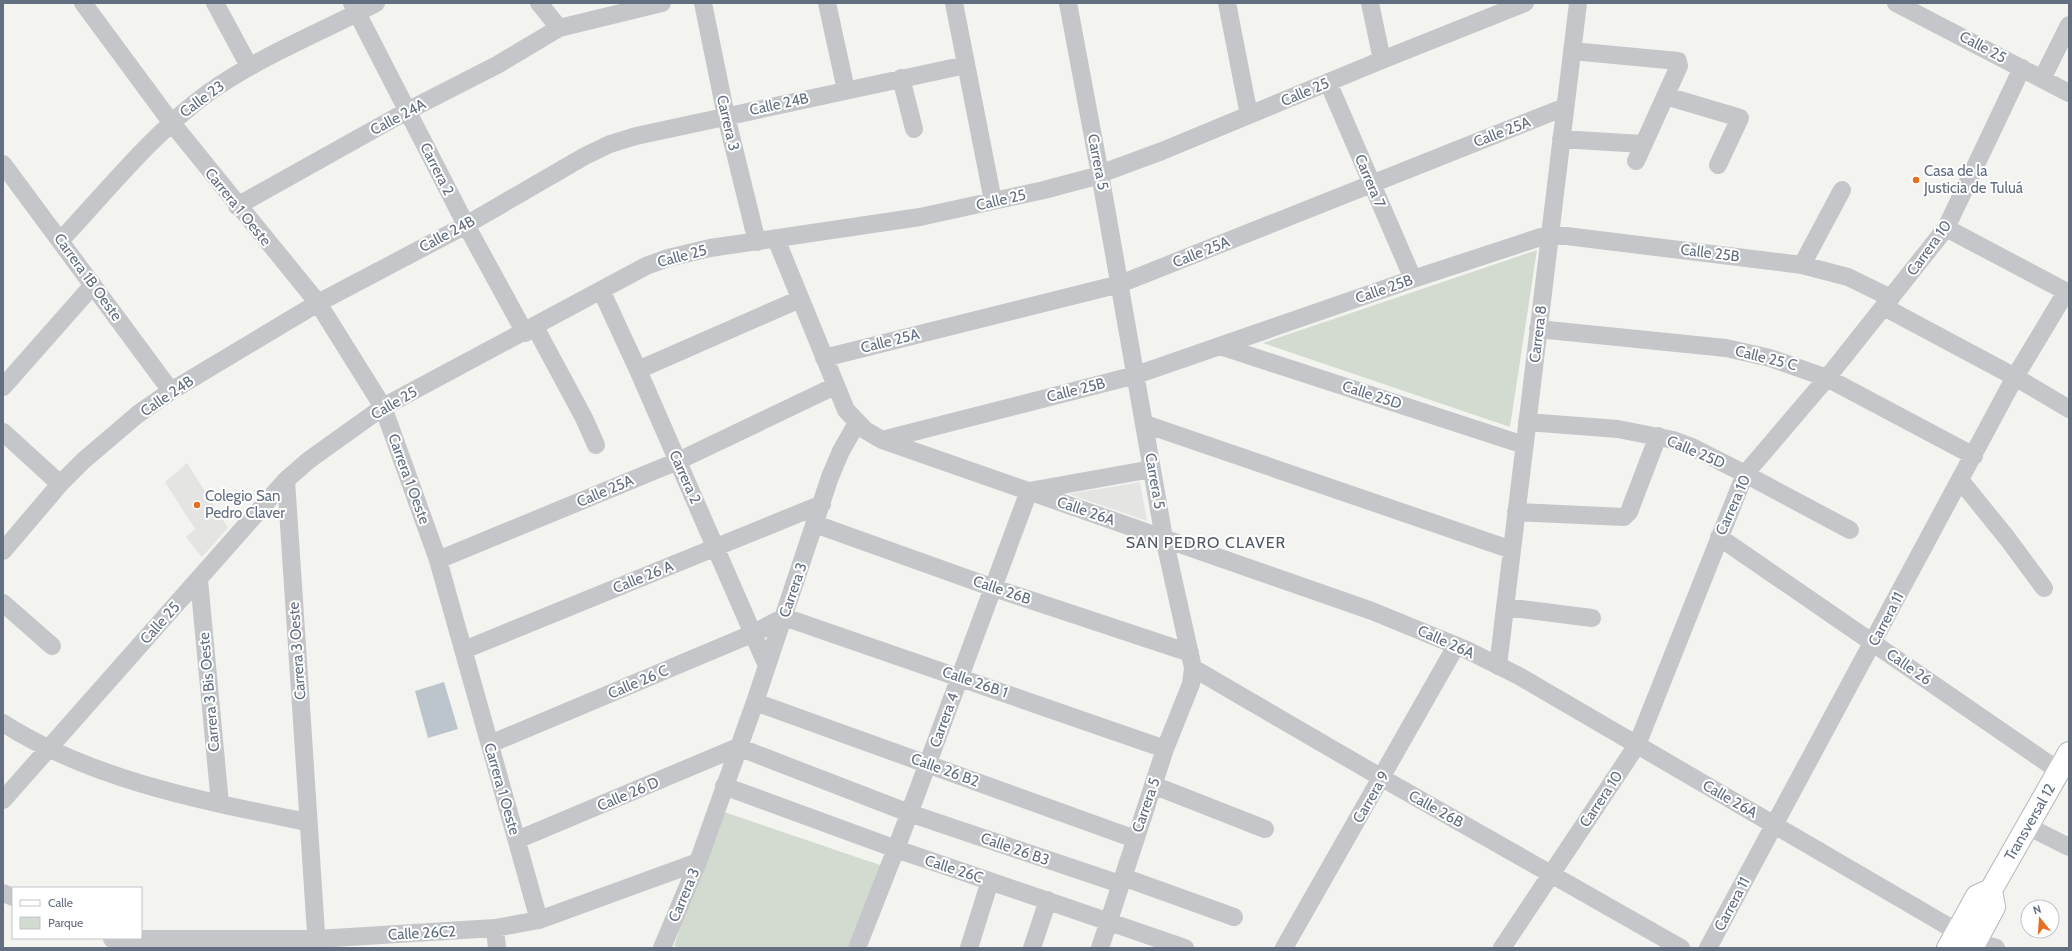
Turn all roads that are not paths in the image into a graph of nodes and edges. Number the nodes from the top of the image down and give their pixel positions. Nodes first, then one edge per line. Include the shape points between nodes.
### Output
1 (83, 3) edge
2 (215, 3) edge
3 (376, 3) edge
4 (539, 3) edge
5 (662, 3) edge
6 (704, 3) edge
7 (828, 3) edge
8 (954, 3) edge
9 (1068, 3) edge
10 (1227, 3) edge
11 (1370, 3) edge
12 (1525, 3) edge
13 (1578, 3) edge
14 (1896, 3) edge
15 (355, 8) edge
16 (2069, 26) edge
17 (559, 28) junction
18 (1572, 51) junction
19 (1382, 60) junction
20 (966, 65) junction
21 (249, 66) junction
22 (2022, 68) junction
23 (901, 78) junction
24 (2042, 79) junction
25 (1328, 82) junction
26 (846, 90) junction
27 (2069, 93) edge
28 (1666, 96) junction
29 (1565, 107) junction
30 (407, 111) junction
31 (1249, 115) junction
32 (726, 116) junction
33 (171, 122) junction
34 (914, 129) dead end
35 (1561, 139) junction
36 (1642, 144) junction
37 (1636, 161) dead end
38 (3, 164) edge
39 (1718, 165) dead end
40 (1100, 174) junction
41 (1370, 183) junction
42 (1842, 190) dead end
43 (992, 201) junction
44 (237, 206) junction
45 (466, 225) junction
46 (1946, 228) junction
47 (1550, 234) junction
48 (776, 239) junction
49 (61, 240) junction
50 (757, 242) junction
51 (1802, 264) junction
52 (1413, 279) junction
53 (1120, 284) junction
54 (93, 285) junction
55 (601, 290) junction
56 (2068, 292) edge
57 (800, 299) junction
58 (318, 303) junction
59 (1887, 303) junction
60 (1538, 329) junction
61 (530, 330) junction
62 (1220, 346) junction
63 (824, 358) junction
64 (638, 370) junction
65 (1136, 375) junction
66 (2015, 377) junction
67 (1827, 378) junction
68 (835, 386) junction
69 (3, 387) edge
70 (171, 391) junction
71 (383, 407) junction
72 (2069, 409) edge
73 (1527, 422) junction
74 (857, 423) junction
75 (1145, 424) junction
76 (3, 432) edge
77 (1658, 436) junction
78 (882, 440) junction
79 (596, 445) dead end
80 (1524, 445) junction
81 (1974, 456) junction
82 (678, 461) junction
83 (1152, 469) junction
84 (1745, 474) junction
85 (286, 480) junction
86 (1960, 480) junction
87 (60, 484) junction
88 (1029, 491) junction
89 (822, 504) junction
90 (1516, 512) junction
91 (816, 524) junction
92 (1850, 530) dead end
93 (1719, 536) junction
94 (1164, 538) junction
95 (716, 547) junction
96 (1512, 550) junction
97 (3, 551) edge
98 (438, 560) junction
99 (199, 580) junction
100 (991, 587) junction
101 (2044, 588) dead end
102 (3, 603) edge
103 (1505, 607) junction
104 (784, 617) junction
105 (1592, 618) dead end
106 (754, 633) junction
107 (1873, 642) junction
108 (52, 646) dead end
109 (1456, 646) junction
110 (464, 650) junction
111 (1191, 660) junction
112 (767, 666) junction
113 (1498, 666) junction
114 (960, 676) junction
115 (755, 702) junction
116 (3, 723) edge
117 (490, 744) junction
118 (1637, 745) junction
119 (738, 747) junction
120 (1165, 749) junction
121 (49, 750) junction
122 (2064, 762) edge
123 (927, 764) junction
124 (1382, 778) junction
125 (1153, 784) junction
126 (724, 786) junction
127 (3, 800) edge
128 (220, 804) junction
129 (909, 813) junction
130 (307, 822) junction
131 (1775, 825) junction
132 (2027, 826) junction
133 (1265, 829) dead end
134 (1135, 839) junction
135 (517, 840) junction
136 (2069, 848) edge
137 (896, 849) junction
138 (698, 862) junction
139 (1551, 874) junction
140 (1122, 880) junction
141 (990, 881) junction
142 (1048, 900) junction
143 (1234, 917) dead end
144 (539, 920) junction
145 (1109, 921) junction
146 (495, 928) junction
147 (112, 939) edge
148 (142, 939) edge
149 (1963, 942) edge
150 (317, 943) edge
151 (130, 948) edge
152 (497, 948) edge
153 (662, 948) edge
154 (857, 948) edge
155 (969, 948) edge
156 (1032, 948) edge
157 (1100, 948) edge
158 (1185, 948) edge
159 (1284, 948) edge
160 (1502, 948) edge
161 (1681, 948) edge
162 (1708, 948) edge
163 (1996, 948) edge

1 - 33 street, Carrera 1 Oeste
2 - 21 street
3 - 15 street, Calle 23
4 - 17 street
5 - 17 street, Calle 24A
6 - 32 street, Carrera 3
7 - 26 street
8 - 20 street
9 - 40 street, Carrera 5
10 - 31 street
11 - 19 street
12 - 19 street, Calle 25
13 - 18 street, Carrera 8
14 - 22 street, Calle 25
15 - 21 street, Calle 23
15 - 30 street, Carrera 2
16 - 24 street
17 - 30 street, Calle 24A via 497,65
18 - 28 street via 1678,61 1679,66
18 - 29 street, Carrera 8
19 - 25 street, Calle 25
20 - 23 street, Calle 24B
20 - 43 street
21 - 33 street, Calle 23
22 - 24 street, Calle 25
22 - 46 street, Carrera 10
23 - 26 street, Calle 24B
23 - 34 street
24 - 27 street, Calle 25
25 - 31 street, Calle 25
25 - 41 street, Carrera 7
26 - 32 street, Calle 24B
28 - 36 street
28 - 39 street via 1740,118
29 - 35 street, Carrera 8
29 - 41 street, Calle 25A
30 - 44 street, Calle 24A
30 - 45 street, Carrera 2
31 - 40 street, Calle 25
32 - 45 street, Calle 24B via 610,144
32 - 50 street, Carrera 3
33 - 44 street, Carrera 1 Oeste
33 - 49 street, Calle 23
35 - 36 street
35 - 47 street, Carrera 8
36 - 37 street
38 - 49 street, Carrera 1B Oeste
40 - 43 street, Calle 25
40 - 53 street, Carrera 5
41 - 52 street, Carrera 7
41 - 53 street, Calle 25A
42 - 51 street
43 - 48 street, Calle 25 via 920,217
44 - 58 street, Carrera 1 Oeste
45 - 58 street, Calle 24B
45 - 61 street, Carrera 2
46 - 56 street
46 - 59 street, Carrera 10
47 - 51 street, Calle 25B
47 - 52 street, Calle 25B
47 - 60 street, Carrera 8
48 - 50 street, Calle 25
48 - 57 street
49 - 54 street, Carrera 1B Oeste
50 - 55 street, Calle 25 via 710,248 668,258 646,266
51 - 59 street, Calle 25B via 1848,277
52 - 62 street, Calle 25B
53 - 63 street, Calle 25A
53 - 65 street, Carrera 5
54 - 69 street
54 - 70 street, Carrera 1B Oeste
55 - 61 street, Calle 25
55 - 64 street, Carrera 2
56 - 66 street, Carrera 11
57 - 63 street
57 - 64 street
58 - 70 street, Calle 24B
58 - 71 street, Carrera 1 Oeste
59 - 66 street, Calle 25B
59 - 67 street, Carrera 10
60 - 67 street, Calle 25 C via 1726,348 1770,358
60 - 73 street, Carrera 8
61 - 71 street, Calle 25
61 - 79 street, Carrera 2 via 584,418
62 - 65 street, Calle 25B
62 - 80 street, Calle 25D
63 - 68 street
64 - 82 street, Carrera 2
65 - 75 street, Carrera 5
65 - 78 street, Calle 25B
66 - 72 street, Calle 25B
66 - 81 street, Carrera 11
67 - 81 street, Calle 25 C
67 - 84 street, Carrera 10
68 - 74 street via 846,410
68 - 82 street, Calle 25A
70 - 87 street, Calle 24B via 138,414
71 - 85 street, Calle 25 via 309,460
71 - 98 street, Carrera 1 Oeste
73 - 77 street, Calle 25D via 1618,429
73 - 80 street, Carrera 8
74 - 78 street, Calle 26A
74 - 89 street, Carrera 3 via 841,452
75 - 83 street, Carrera 5
75 - 96 street
76 - 87 street
77 - 84 street, Calle 25D via 1694,448
77 - 90 street via 1629,512 1624,517
78 - 88 street, Calle 26A
80 - 90 street, Carrera 8
81 - 86 street, Carrera 11
82 - 95 street, Carrera 2
82 - 98 street, Calle 25A
83 - 88 street
83 - 94 street, Carrera 5
84 - 92 street, Calle 25D
84 - 93 street, Carrera 10
85 - 99 street, Calle 25
85 - 130 street, Carrera 3 Oeste
86 - 101 street
86 - 107 street, Carrera 11
87 - 97 street, Calle 24B
88 - 94 street, Calle 26A
88 - 100 street, Carrera 4
89 - 91 street, Carrera 3
89 - 95 street, Calle 26 A
90 - 96 street, Carrera 8
91 - 100 street, Calle 26B
91 - 104 street, Carrera 3
93 - 107 street, Calle 26
93 - 118 street, Carrera 10
94 - 109 street, Calle 26A via 1372,611
94 - 111 street, Carrera 5
95 - 106 street, Carrera 2
95 - 110 street, Calle 26 A
96 - 103 street, Carrera 8
98 - 110 street, Carrera 1 Oeste
99 - 121 street, Calle 25
99 - 128 street, Carrera 3 Bis Oeste
100 - 111 street, Calle 26B
100 - 114 street, Carrera 4
102 - 108 street
103 - 105 street
103 - 113 street, Carrera 8
104 - 106 street, Calle 26 C
104 - 112 street, Carrera 3
104 - 114 street, Calle 26B 1
106 - 112 street, Carrera 2
106 - 117 street, Calle 26 C
107 - 122 street, Calle 26
107 - 131 street, Carrera 11
109 - 113 street, Calle 26A
109 - 124 street, Carrera 9
110 - 117 street, Carrera 1 Oeste
111 - 120 street, Carrera 5 via 1192,684
111 - 124 street, Calle 26B
112 - 115 street, Carrera 3
113 - 118 street, Calle 26A
114 - 120 street, Calle 26B 1
114 - 123 street, Carrera 4
115 - 119 street, Carrera 3
115 - 123 street, Calle 26 B2
116 - 121 street
117 - 135 street, Carrera 1 Oeste
118 - 131 street, Calle 26A
118 - 139 street, Carrera 10
119 - 126 street, Carrera 3
119 - 129 street
119 - 135 street, Calle 26 D
120 - 125 street, Carrera 5
121 - 127 street, Calle 25
121 - 128 street via 124,777
122 - 132 main road, Transversal 12
123 - 129 street, Carrera 4
123 - 134 street, Calle 26 B2
124 - 139 street, Calle 26B
124 - 159 street, Carrera 9
125 - 133 street
125 - 134 street, Carrera 5
126 - 137 street, Calle 26C
126 - 138 street, Carrera 3
128 - 130 street
129 - 137 street, Carrera 4
129 - 140 street, Calle 26 B3
130 - 150 street, Carrera 3 Oeste
131 - 149 street, Calle 26A
131 - 162 street, Carrera 11
132 - 136 street
132 - 149 main road, Transversal 12 via 1991,890 1994,907
134 - 140 street, Carrera 5
135 - 144 street, Carrera 1 Oeste
137 - 141 street, Calle 26C
137 - 154 street, Carrera 4
138 - 144 street, Calle 26C2
138 - 153 street, Carrera 3
139 - 160 street, Carrera 10
139 - 161 street, Calle 26B
140 - 143 street, Calle 26 B3
140 - 145 street, Carrera 5
141 - 142 street, Calle 26C
141 - 155 street
142 - 145 street, Calle 26C
142 - 156 street
144 - 146 street, Calle 26C2
145 - 157 street, Carrera 5
145 - 158 street, Calle 26C
146 - 150 street, Calle 26C2
146 - 152 street
147 - 151 street
148 - 150 street, Calle 26C2
149 - 163 street, Calle 26A

